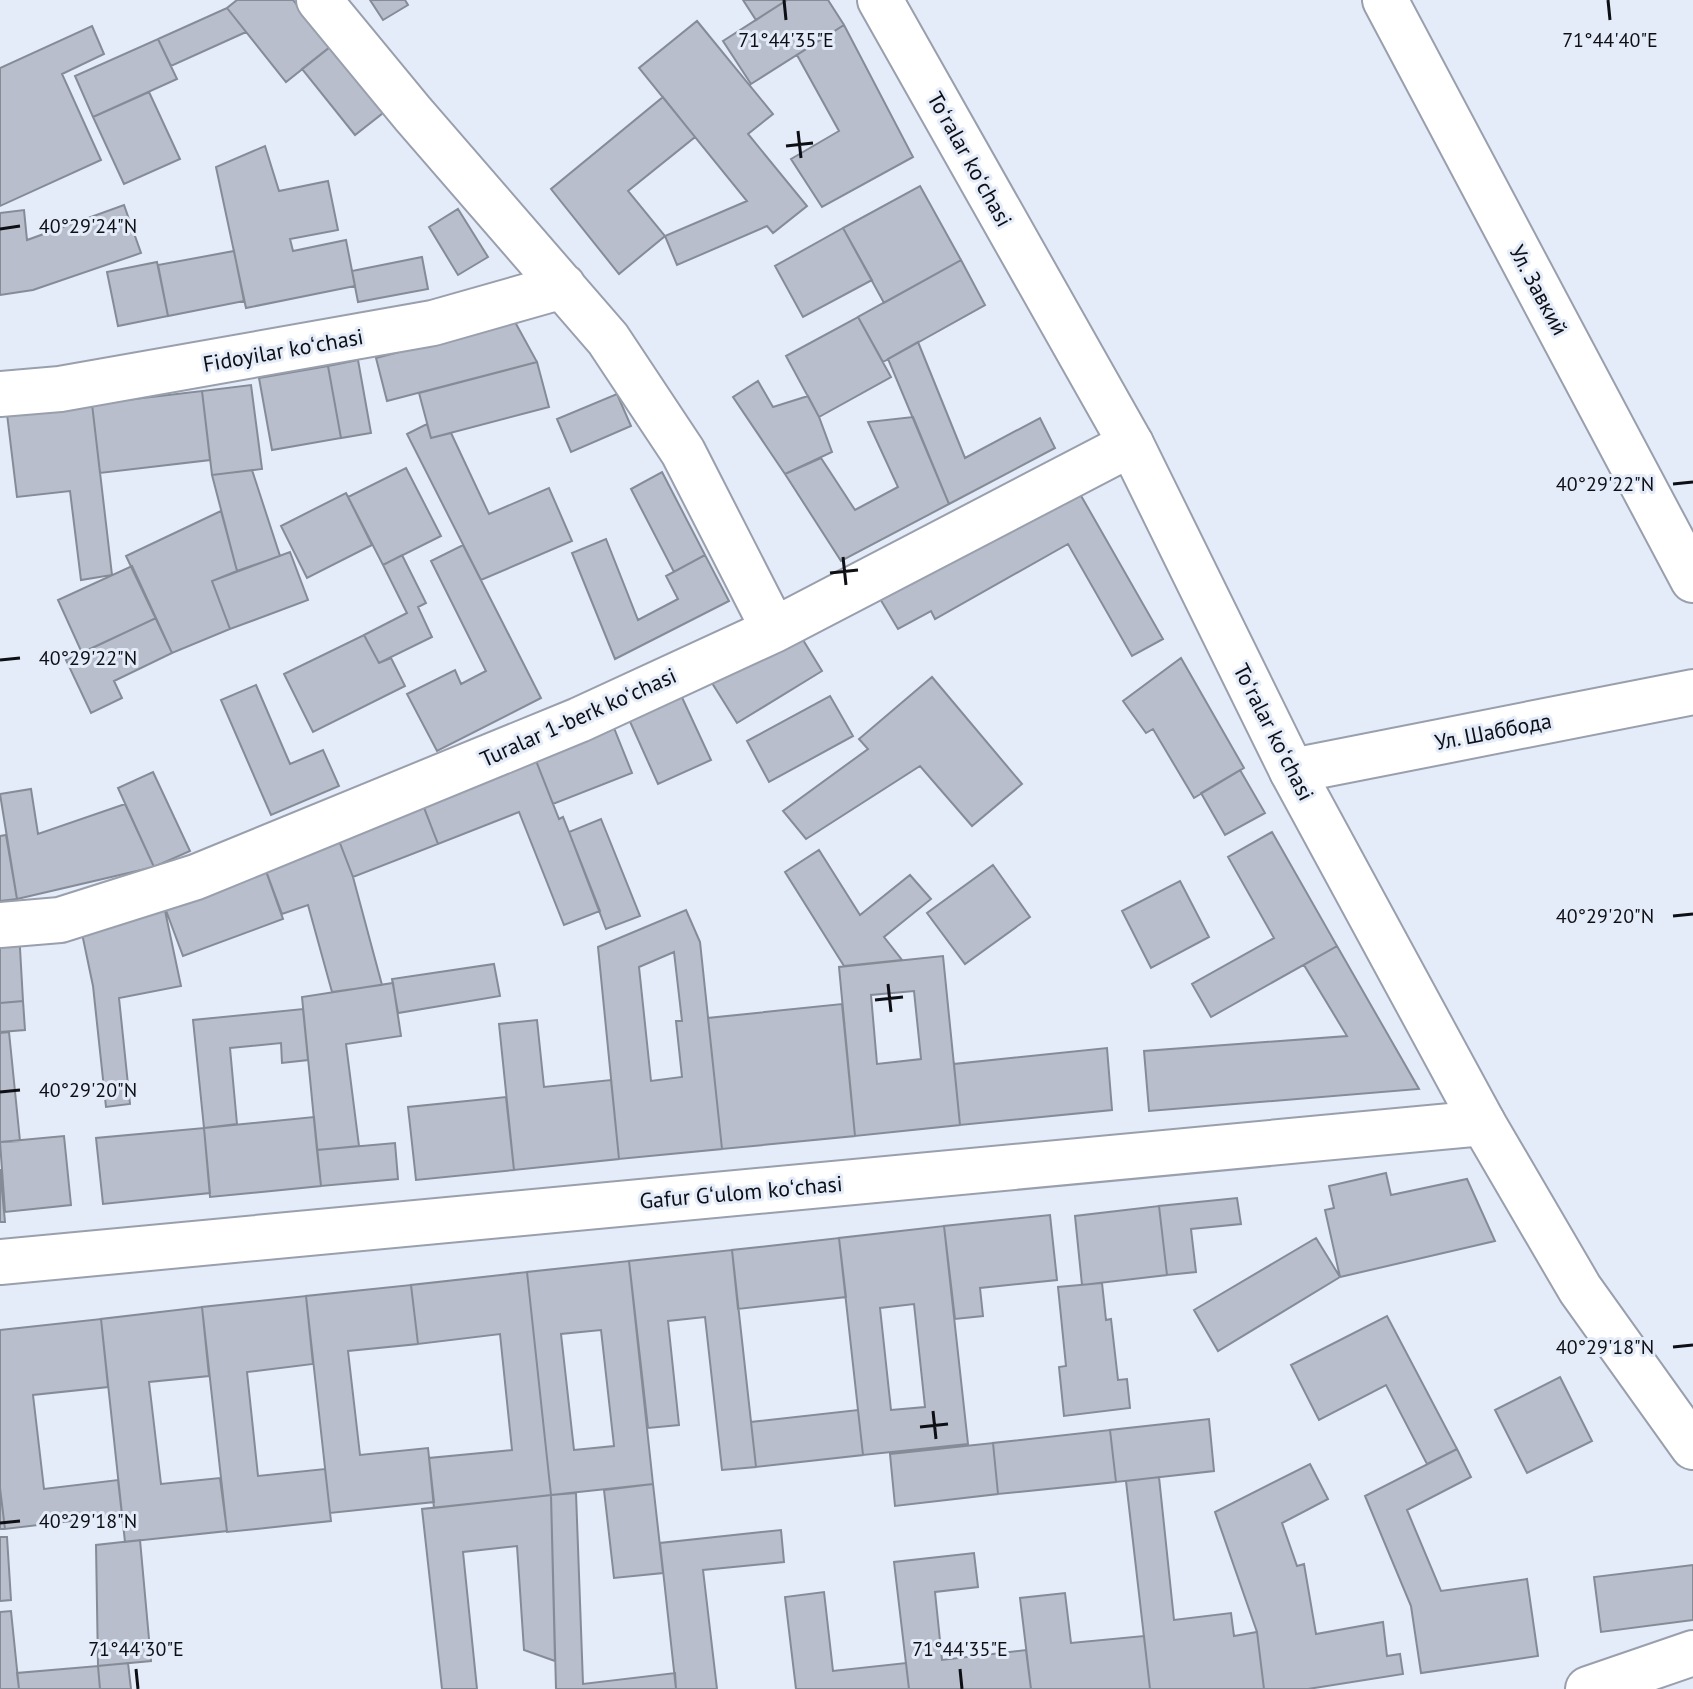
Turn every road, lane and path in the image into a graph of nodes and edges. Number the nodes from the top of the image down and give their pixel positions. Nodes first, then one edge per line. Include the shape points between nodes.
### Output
1 (319, 0) edge
2 (880, 0) edge
3 (1385, 0) edge
4 (563, 286) junction
5 (0, 394) edge
6 (1131, 444) junction
7 (1693, 580) edge
8 (774, 630) junction
9 (1693, 692) edge
10 (1292, 771) junction
11 (0, 925) edge
12 (1483, 1123) junction
13 (0, 1262) edge
14 (1693, 1446) edge
15 (1693, 1653) edge
16 (1588, 1689) edge

1 - 4 street
2 - 6 street, Toʻralar koʻchasi
3 - 7 street, Ул. Завкий
4 - 5 street, Fidoyilar koʻchasi via 433,323 60,389
4 - 8 street via 608,339 683,452
6 - 8 street, Turalar 1-berk koʻchasi
6 - 10 street, Toʻralar koʻchasi
8 - 11 street, Turalar 1-berk koʻchasi via 579,720 196,877 60,920
9 - 10 street, Ул. Шаббода
10 - 12 street, Toʻralar koʻchasi
12 - 13 street, Gafur Gʻulom koʻchasi
12 - 14 street, Toʻralar koʻchasi via 1580,1289
15 - 16 street

